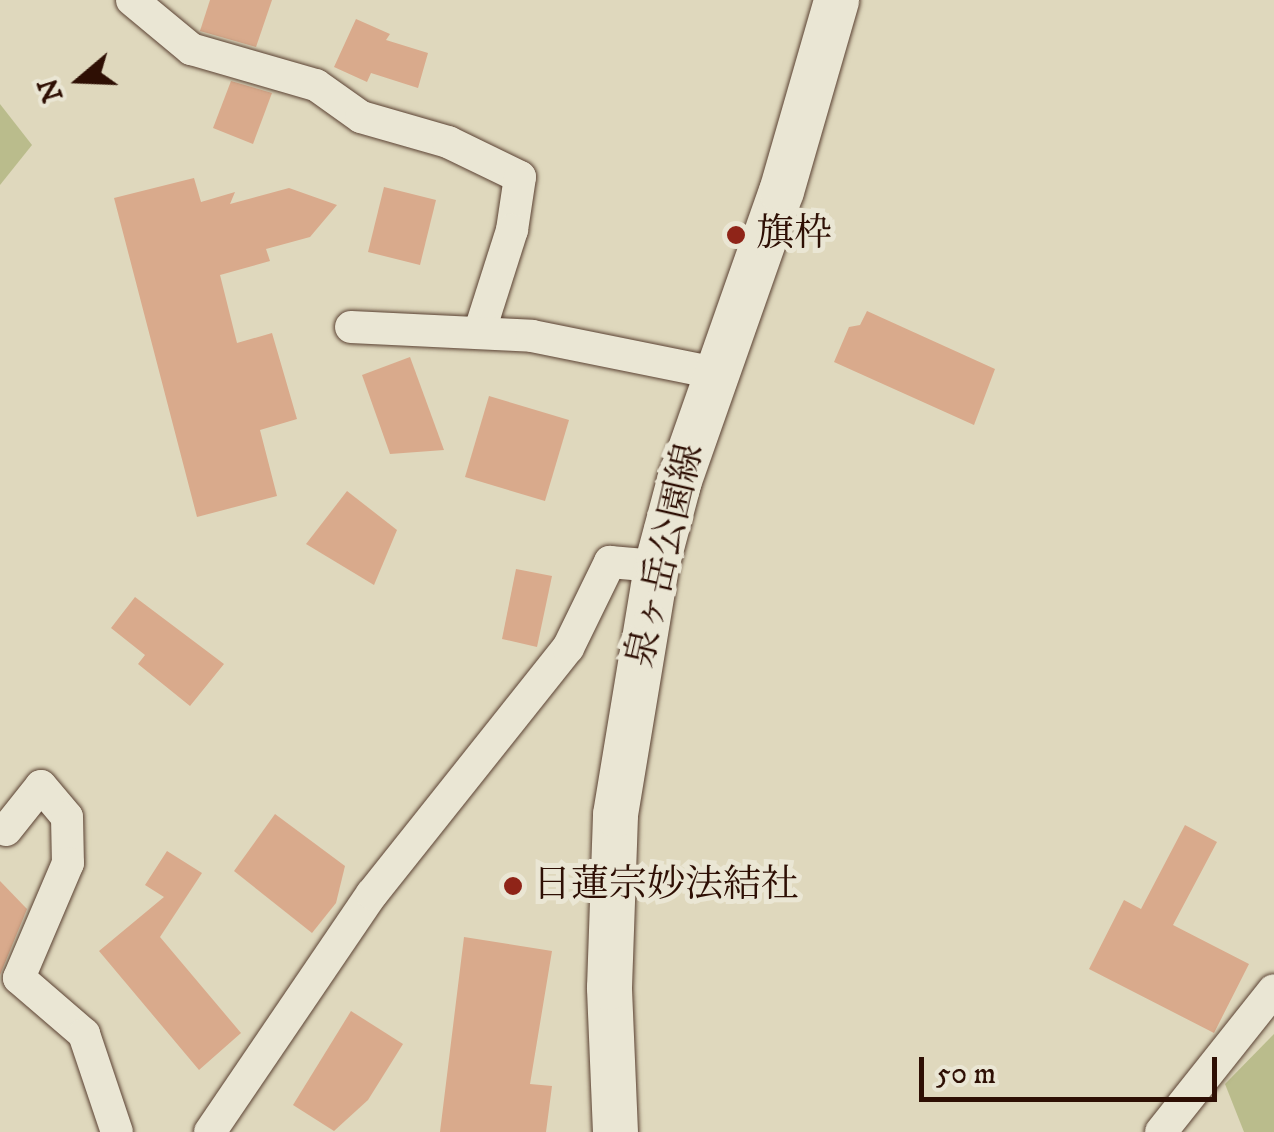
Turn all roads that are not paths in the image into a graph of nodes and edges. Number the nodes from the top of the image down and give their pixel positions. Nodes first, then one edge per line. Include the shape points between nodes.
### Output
1 (132, 0) edge
2 (836, 0) edge
3 (351, 327) dead end
4 (480, 330) junction
5 (715, 372) junction
6 (656, 566) junction
7 (6, 830) dead end
8 (1274, 990) edge
9 (117, 1132) edge
10 (210, 1132) edge
11 (615, 1132) edge
12 (1161, 1132) edge

1 - 4 street via 190,49 316,85 361,117 448,142 520,178 512,230
2 - 5 main road, 泉ヶ岳公園線 via 781,191
3 - 4 street
4 - 5 street via 624,350
5 - 6 main road, 泉ヶ岳公園線
6 - 10 street via 610,562 568,648 372,894
6 - 11 main road, 泉ヶ岳公園線 via 615,814 609,986
7 - 9 street via 42,786 67,816 68,864 19,978 84,1034
8 - 12 street

